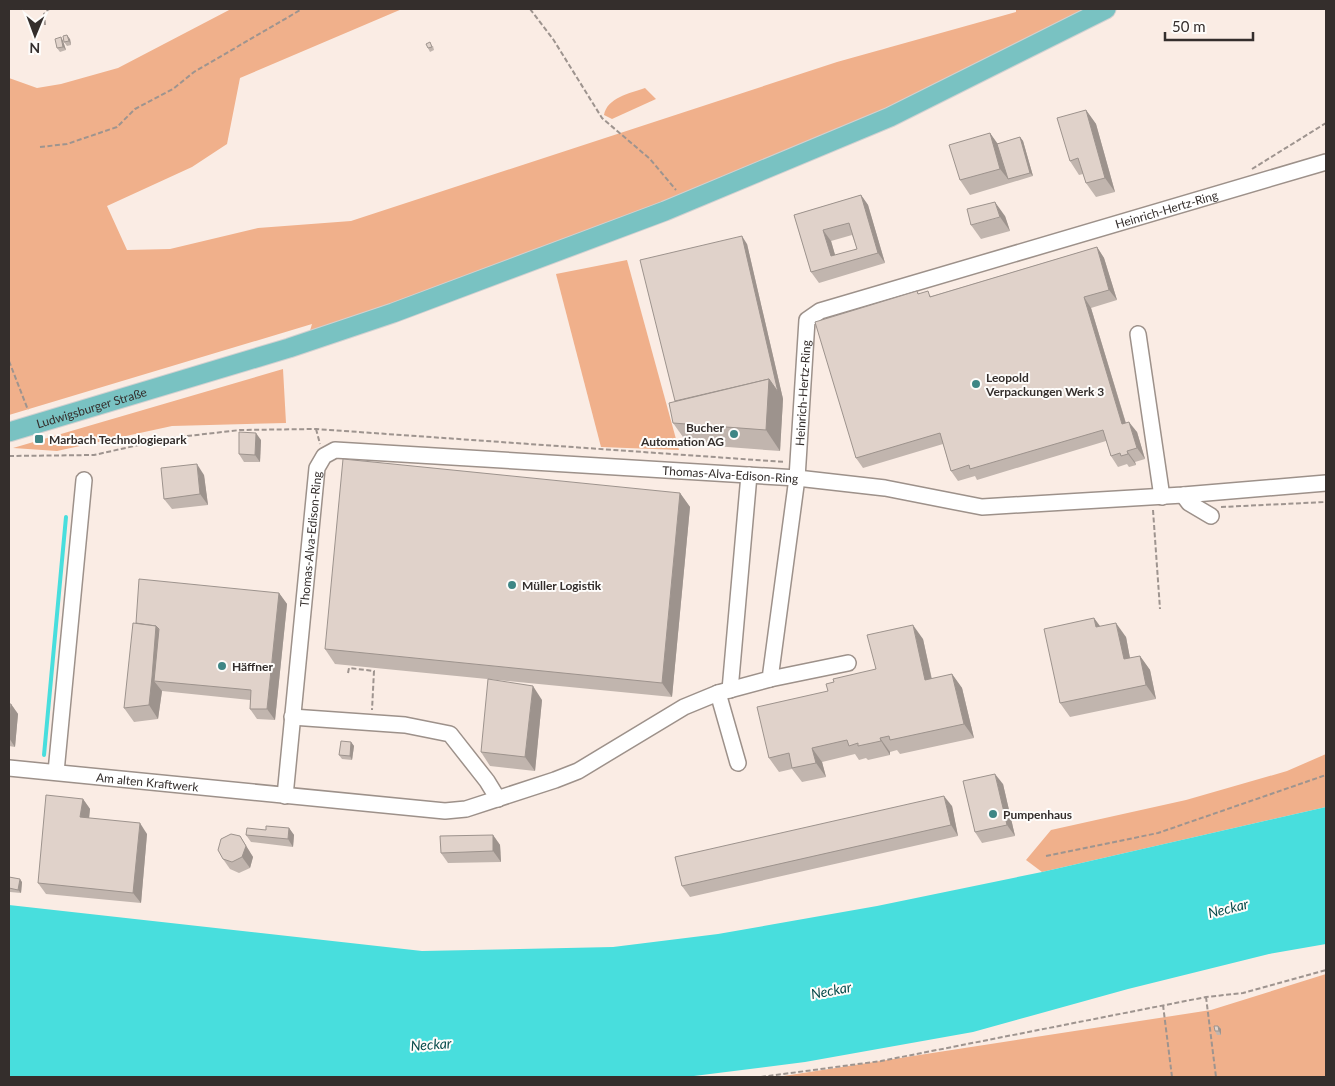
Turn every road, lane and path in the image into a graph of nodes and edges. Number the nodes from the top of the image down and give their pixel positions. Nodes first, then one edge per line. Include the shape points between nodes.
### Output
1 (49, 9) edge
2 (302, 9) edge
3 (530, 9) edge
4 (1106, 9) edge
5 (45, 25) dead end
6 (1326, 123) edge
7 (40, 147) dead end
8 (1326, 162) edge
9 (1249, 171) dead end
10 (684, 203) junction
11 (1138, 334) dead end
12 (9, 361) edge
13 (34, 424) junction
14 (9, 432) edge
15 (9, 456) edge
16 (798, 463) junction
17 (749, 475) junction
18 (797, 478) junction
19 (84, 480) dead end
20 (1326, 483) edge
21 (1184, 495) junction
22 (1157, 497) junction
23 (1326, 502) edge
24 (1205, 512) joint
25 (1160, 609) dead end
26 (848, 662) dead end
27 (348, 673) dead end
28 (770, 679) junction
29 (724, 691) junction
30 (292, 716) junction
31 (356, 722) junction
32 (738, 763) dead end
33 (9, 768) edge
34 (56, 772) junction
35 (1326, 775) edge
36 (285, 796) junction
37 (498, 799) junction
38 (1046, 856) dead end
39 (1326, 970) edge
40 (1206, 997) junction
41 (1163, 1005) junction
42 (761, 1077) edge
43 (1172, 1077) edge
44 (1216, 1077) edge

1 - 5 path via 44,14
2 - 7 path via 194,72 173,89 135,110 116,128 67,144
3 - 10 path via 553,39 602,118 650,159
4 - 10 main road, Ludwigsburger Straße via 890,117
6 - 9 path
8 - 16 street, Heinrich-Hertz-Ring via 820,311 807,320
10 - 13 main road, Ludwigsburger Straße via 393,313 289,348
11 - 22 street
12 - 13 path
13 - 14 main road, Ludwigsburger Straße
15 - 16 path via 94,455 170,438 240,430 316,429
16 - 18 street, Heinrich-Hertz-Ring
17 - 18 street, Thomas-Alva-Edison-Ring
17 - 29 street
17 - 30 street, Thomas-Alva-Edison-Ring via 335,450 324,456 317,468
18 - 22 street via 885,488 982,507
18 - 28 street, Thomas-Alva-Edison-Ring
19 - 34 street
20 - 21 street
21 - 22 street
21 - 24 street via 1189,503
22 - 25 path
23 - 24 path
26 - 28 street
27 - 31 path via 349,668 374,671 373,709 369,714 357,717
28 - 29 street
29 - 32 street
29 - 37 street via 651,725 578,771
30 - 31 street
30 - 36 street, Thomas-Alva-Edison-Ring
31 - 37 street via 405,725 450,734
33 - 34 street, Am alten Kraftwerk
34 - 36 street, Am alten Kraftwerk
35 - 38 path via 1158,833
36 - 37 street via 445,811 466,809
39 - 40 path via 1243,993
40 - 41 path
40 - 44 path
41 - 42 path via 881,1061
41 - 43 path

